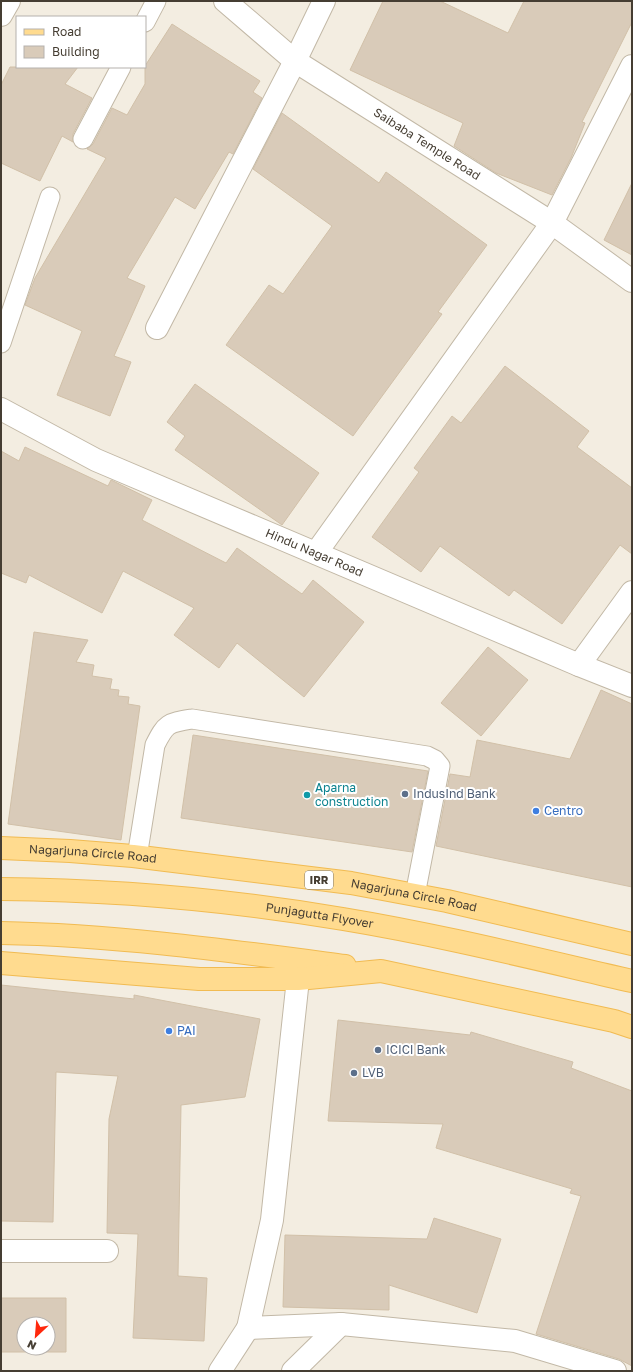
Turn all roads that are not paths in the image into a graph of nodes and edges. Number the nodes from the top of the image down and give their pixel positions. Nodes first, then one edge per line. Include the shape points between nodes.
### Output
1 (9, 1) edge
2 (156, 1) edge
3 (225, 1) edge
4 (324, 1) edge
5 (1, 16) edge
6 (146, 20) edge
7 (296, 61) junction
8 (632, 66) edge
9 (120, 68) edge
10 (83, 139) dead end
11 (50, 197) dead end
12 (552, 223) junction
13 (632, 282) edge
14 (157, 328) dead end
15 (1, 343) edge
16 (1, 409) edge
17 (316, 553) junction
18 (632, 592) edge
19 (579, 665) junction
20 (632, 686) edge
21 (1, 848) edge
22 (137, 857) junction
23 (1, 889) edge
24 (416, 895) junction
25 (1, 933) edge
26 (632, 944) edge
27 (1, 963) edge
28 (381, 971) junction
29 (298, 979) junction
30 (632, 981) edge
31 (632, 1027) edge
32 (1, 1251) edge
33 (107, 1251) dead end
34 (341, 1324) junction
35 (248, 1328) junction
36 (220, 1371) edge
37 (293, 1371) edge
38 (614, 1371) edge

1 - 5 street
2 - 6 lane
3 - 7 street, Saibaba Temple Road
4 - 7 street
7 - 12 street, Saibaba Temple Road
7 - 14 street
8 - 12 street
9 - 10 lane
11 - 15 lane
12 - 13 street, Saibaba Temple Road
12 - 17 street
16 - 17 street, Hindu Nagar Road via 96,460
17 - 19 street, Hindu Nagar Road
18 - 19 street
19 - 20 street, Hindu Nagar Road
21 - 22 main road, Nagarjuna Circle Road / IRR
22 - 24 main road, Nagarjuna Circle Road / IRR via 351,883
22 - 24 lane via 155,745 170,723 192,719 427,756 435,760 440,766
23 - 30 main road, Punjagutta Flyover via 39,889 189,899 343,919
24 - 26 main road, Nagarjuna Circle Road / IRR
25 - 28 main road via 206,948
27 - 29 main road via 199,979
28 - 29 main road
28 - 31 main road
29 - 35 street via 272,1220
32 - 33 street
34 - 35 street
34 - 37 street
34 - 38 street via 515,1341
35 - 36 street

